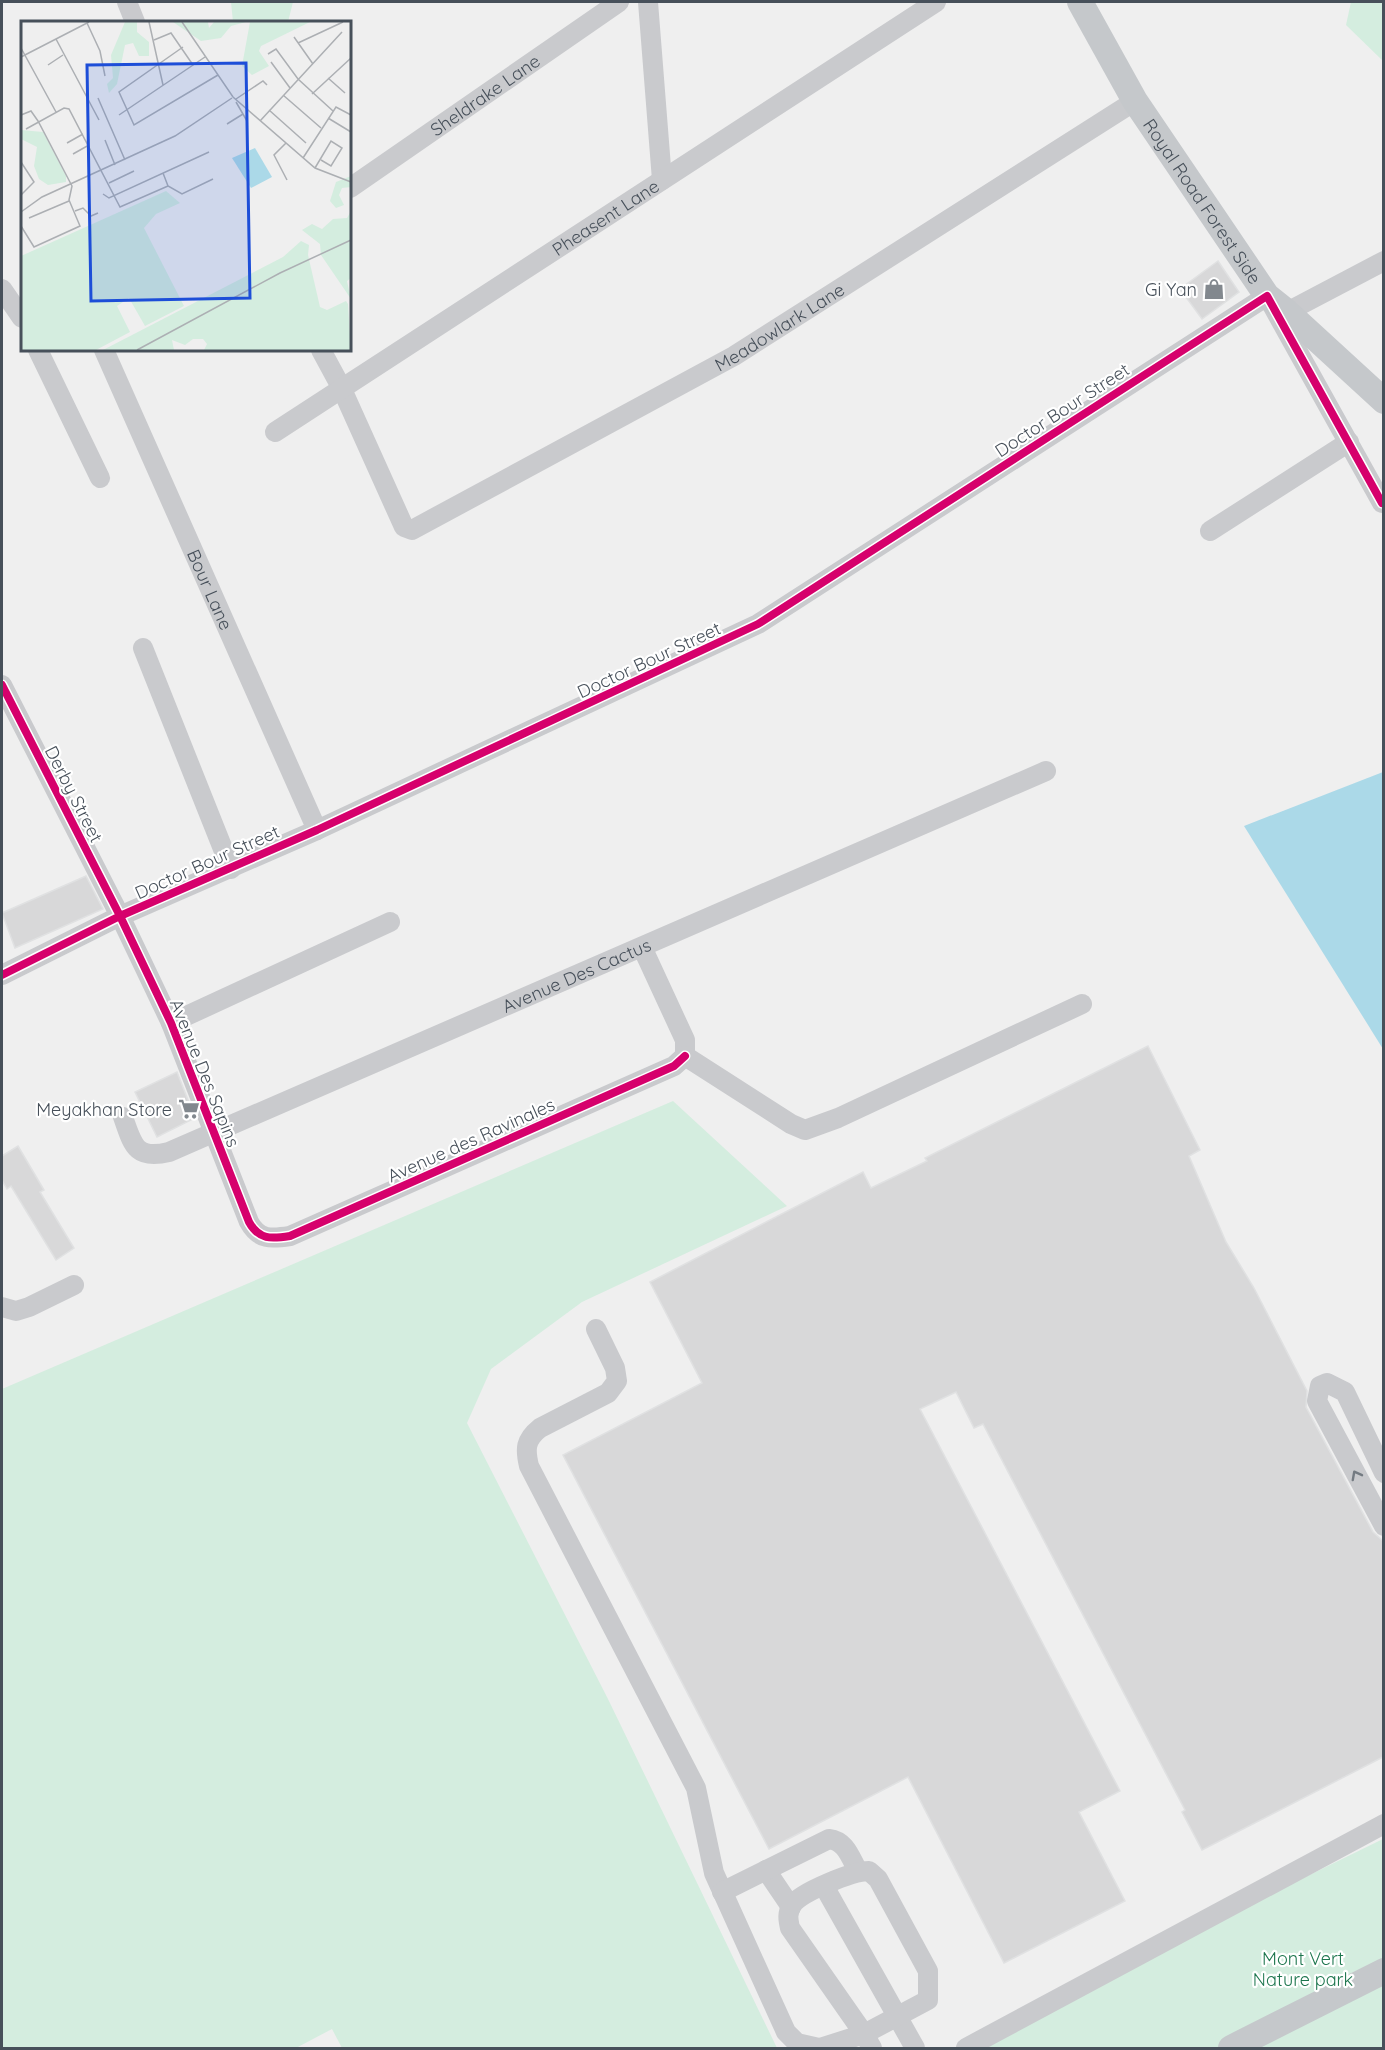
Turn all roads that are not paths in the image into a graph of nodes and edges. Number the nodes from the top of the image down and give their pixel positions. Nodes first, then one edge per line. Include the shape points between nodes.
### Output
1 (127, 2) edge
2 (619, 2) edge
3 (648, 2) edge
4 (1080, 2) edge
5 (927, 4) edge
6 (135, 21) edge
7 (1135, 101) junction
8 (662, 180) junction
9 (351, 187) edge
10 (1383, 261) edge
11 (2, 289) edge
12 (1267, 296) junction
13 (1287, 312) junction
14 (21, 317) edge
15 (38, 351) edge
16 (104, 351) edge
17 (322, 351) edge
18 (341, 387) junction
19 (1383, 401) edge
20 (275, 432) dead end
21 (1349, 442) junction
22 (100, 478) dead end
23 (1382, 504) edge
24 (1210, 531) dead end
25 (143, 648) dead end
26 (3, 692) edge
27 (1046, 771) dead end
28 (317, 830) junction
29 (231, 869) junction
30 (120, 916) junction
31 (390, 922) dead end
32 (642, 947) junction
33 (2, 975) edge
34 (1082, 1004) dead end
35 (171, 1023) junction
36 (685, 1056) junction
37 (123, 1117) dead end
38 (213, 1133) junction
39 (264, 1238) joint
40 (74, 1285) dead end
41 (2, 1307) edge
42 (596, 1329) dead end
43 (1383, 1473) edge
44 (1383, 1527) edge
45 (1383, 1824) edge
46 (766, 1870) junction
47 (858, 1871) junction
48 (824, 1886) junction
49 (722, 1892) junction
50 (791, 1907) junction
51 (1383, 1971) edge
52 (896, 2018) junction
53 (868, 2041) edge
54 (819, 2049) edge
55 (915, 2049) edge
56 (966, 2049) edge
57 (1231, 2049) edge

1 - 6 street
2 - 9 street, Sheldrake Lane
3 - 8 street
4 - 7 main road, Royal Road Forest Side
5 - 8 street, Pheasent Lane
7 - 12 main road, Royal Road Forest Side
7 - 18 street, Meadowlark Lane via 734,356 412,530 404,527
8 - 18 street, Pheasent Lane
10 - 13 street
11 - 14 street
12 - 13 main road, Royal Road Forest Side
12 - 21 street
12 - 28 street, Doctor Bour Street via 758,624
13 - 19 main road, Royal Road Forest Side
15 - 22 street
16 - 28 street, Bour Lane
17 - 18 street
18 - 20 street, Pheasent Lane
21 - 23 street
21 - 24 street
25 - 29 street
26 - 30 street, Derby Street
27 - 32 street, Avenue Des Cactus
28 - 29 street, Doctor Bour Street
29 - 30 street, Doctor Bour Street
30 - 33 street, Doctor Bour Street
30 - 35 street, Avenue Des Sapins
31 - 35 street
32 - 36 street via 685,1040
32 - 38 street, Avenue Des Cactus
34 - 36 street via 805,1130
35 - 38 street, Avenue Des Sapins
36 - 39 street, Avenue des Ravinales via 674,1066 290,1236
37 - 38 street, Avenue Des Cactus via 133,1144 146,1155 169,1152
38 - 39 street, Avenue Des Sapins via 249,1222
40 - 41 street via 16,1311
42 - 49 street via 615,1368 617,1381 608,1393 530,1436 525,1448 529,1466 696,1788 714,1873
44 -> 43 street via 1317,1401 1320,1386 1327,1383 1345,1392
45 - 56 street
46 - 47 street via 829,1839 843,1844
46 - 49 street
46 - 50 street
47 - 48 street
47 - 52 street via 869,1871 878,1879 928,1971 928,2000
48 - 50 street via 798,1898
48 - 52 street
49 - 54 street via 786,2032 797,2043
50 - 53 street via 790,1928
51 - 57 main road
52 - 53 street
52 - 55 street
53 - 54 street

